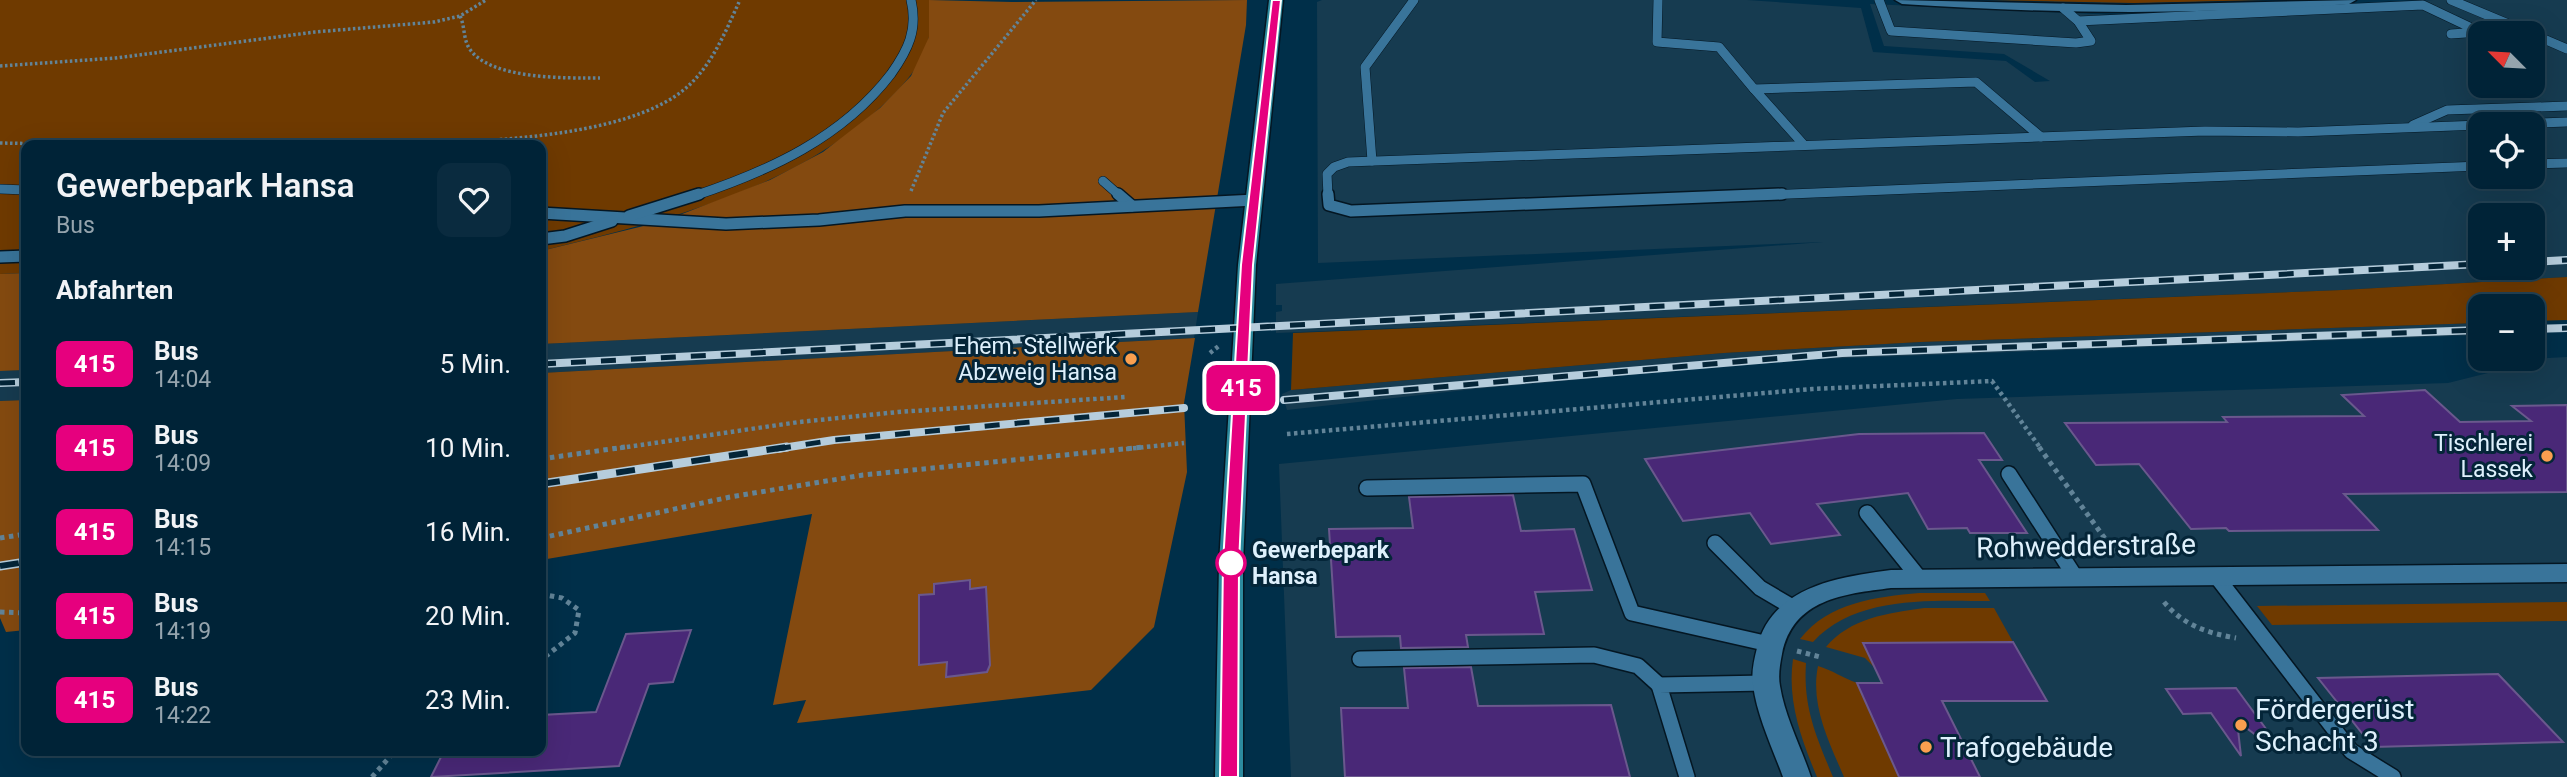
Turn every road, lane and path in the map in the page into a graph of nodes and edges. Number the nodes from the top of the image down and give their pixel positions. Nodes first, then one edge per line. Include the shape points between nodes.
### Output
1 (486, 0) edge
2 (740, 0) edge
3 (911, 0) edge
4 (1036, 0) edge
5 (1276, 0) edge
6 (1413, 0) edge
7 (1658, 0) edge
8 (1879, 0) edge
9 (1902, 0) edge
10 (2349, 0) edge
11 (2413, 0) edge
12 (2451, 0) edge
13 (2423, 5) junction
14 (2063, 8) junction
15 (460, 16) junction
16 (2078, 21) junction
17 (2500, 21) edge
18 (2451, 34) dead end
19 (2545, 40) edge
20 (2567, 49) edge
21 (0, 66) edge
22 (600, 78) dead end
23 (1754, 89) junction
24 (2567, 106) edge
25 (2567, 122) edge
26 (2545, 123) edge
27 (2468, 125) edge
28 (2405, 128) junction
29 (2040, 137) junction
30 (460, 140) edge
31 (0, 143) edge
32 (21, 143) edge
33 (1804, 145) junction
34 (1372, 161) junction
35 (2567, 163) edge
36 (2545, 164) edge
37 (2468, 166) edge
38 (1102, 181) dead end
39 (0, 189) edge
40 (21, 190) edge
41 (1255, 200) junction
42 (1132, 206) junction
43 (546, 213) edge
44 (888, 213) junction
45 (620, 219) junction
46 (546, 238) edge
47 (21, 256) edge
48 (0, 257) edge
49 (1125, 397) dead end
50 (1287, 434) dead end
51 (1184, 443) dead end
52 (546, 458) edge
53 (2009, 474) dead end
54 (1367, 488) dead end
55 (1867, 513) dead end
56 (21, 535) edge
57 (546, 537) edge
58 (0, 538) edge
59 (1715, 543) dead end
60 (2567, 573) edge
61 (2216, 576) junction
62 (2076, 578) junction
63 (2133, 578) junction
64 (1920, 579) junction
65 (546, 595) edge
66 (2164, 602) dead end
67 (1794, 608) junction
68 (0, 612) edge
69 (21, 613) edge
70 (2264, 639) junction
71 (1769, 644) junction
72 (546, 656) edge
73 (1360, 659) dead end
74 (1766, 683) junction
75 (1659, 685) junction
76 (391, 756) edge
77 (372, 777) edge
78 (1229, 777) edge
79 (1687, 777) edge
80 (1797, 777) edge
81 (2393, 777) edge

1 - 15 path
2 - 30 path via 713,58 676,96 619,119 541,135
3 - 45 lane via 917,22 906,50 888,80 861,110 822,139 765,169
4 - 44 path via 943,113 909,196
5 - 41 main road
6 - 34 lane via 1365,67
7 - 23 lane via 1657,42 1719,47
8 - 16 lane via 1891,31 2091,41
9 - 14 street
10 - 14 street via 2185,9
11 - 13 lane
12 - 17 lane
13 - 16 lane
13 - 18 lane via 2480,33
14 - 16 lane
15 - 21 path via 116,58
15 - 22 path via 469,50 481,61 514,73
19 - 20 lane
23 - 29 lane via 1976,82
23 - 33 lane
24 - 28 lane via 2446,110
25 - 26 lane
27 - 28 lane
28 - 29 lane
29 - 33 lane
31 - 32 path
33 - 34 lane
34 - 37 lane via 1348,162 1327,174 1329,205 1351,211 1410,210
35 - 36 lane
38 - 42 lane
39 - 40 lane
41 - 42 lane
41 - 78 main road via 1247,265 1231,563
42 - 44 lane
43 - 45 lane
44 - 45 lane via 726,224
45 - 46 lane
47 - 48 lane
49 - 52 path via 799,422
50 - 63 path via 1812,388 1992,381
51 - 57 path via 863,475 730,497
53 - 62 lane
54 - 71 lane via 1583,484 1632,613
55 - 64 lane
56 - 58 path
59 - 67 lane via 1760,588
60 - 61 street, Rohwedderstraße
61 - 63 street, Rohwedderstraße
61 - 70 lane
62 - 63 street, Rohwedderstraße
62 - 64 street, Rohwedderstraße
64 - 67 street, Rohwedderstraße via 1840,586 1808,597
65 - 72 path via 562,598 579,610 575,633
66 - 70 path via 2196,628
67 - 71 street, Rohwedderstraße via 1781,619
68 - 69 path
70 - 81 lane via 2351,751
71 - 74 street, Rohwedderstraße
73 - 75 lane via 1594,655 1642,666
74 - 75 lane
74 - 80 street, Rohwedderstraße
75 - 79 lane
76 - 77 path

